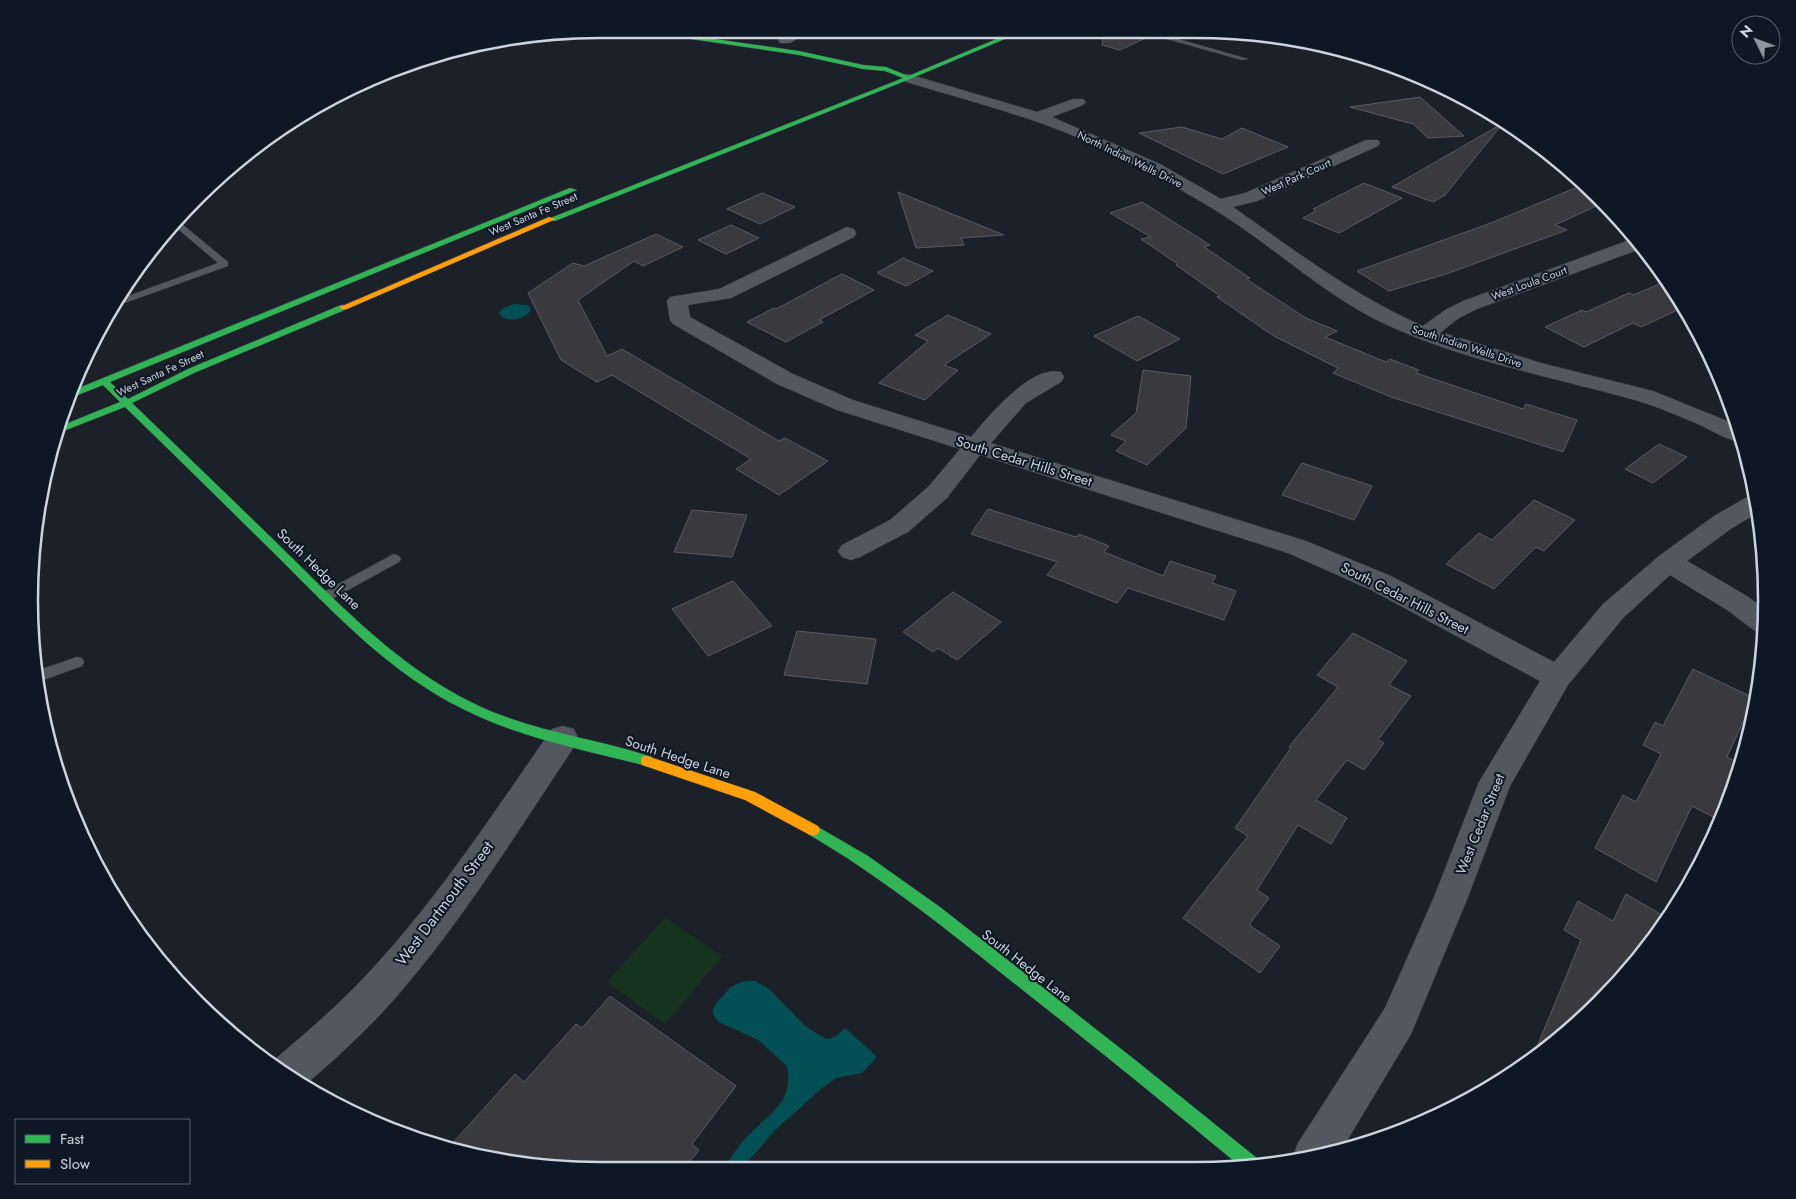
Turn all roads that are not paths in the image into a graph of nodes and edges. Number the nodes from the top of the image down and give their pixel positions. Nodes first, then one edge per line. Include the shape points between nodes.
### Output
1 (700, 38) edge
2 (772, 38) edge
3 (789, 38) edge
4 (1004, 38) edge
5 (1167, 38) edge
6 (785, 40) junction
7 (828, 47) dead end
8 (862, 55) dead end
9 (1244, 59) dead end
10 (902, 62) dead end
11 (886, 69) junction
12 (908, 78) junction
13 (864, 79) dead end
14 (1078, 102) dead end
15 (1038, 117) junction
16 (1372, 143) dead end
17 (582, 187) dead end
18 (1219, 206) junction
19 (180, 226) edge
20 (846, 233) dead end
21 (1632, 245) edge
22 (124, 301) edge
23 (1425, 334) junction
24 (1053, 377) dead end
25 (104, 381) junction
26 (77, 392) edge
27 (128, 402) junction
28 (64, 428) edge
29 (1733, 432) edge
30 (975, 446) junction
31 (1751, 506) edge
32 (851, 551) dead end
33 (394, 559) dead end
34 (1668, 562) junction
35 (325, 597) junction
36 (1757, 618) edge
37 (76, 662) dead end
38 (42, 674) edge
39 (1558, 677) junction
40 (563, 738) junction
41 (292, 1070) edge
42 (1319, 1148) edge
43 (1245, 1159) edge

1 - 11 street via 772,48 864,68
2 - 6 street
3 - 6 street
4 - 12 street, West Santa Fe Street
5 - 9 lane
6 - 7 street
8 - 11 street via 880,59
10 - 11 street
11 - 12 street
11 - 13 street
12 - 15 street, North Indian Wells Drive
12 - 27 street, West Santa Fe Street via 570,212 191,371
14 - 15 street
15 - 18 street, North Indian Wells Drive via 1154,168
16 - 18 street, West Park Court via 1251,197
17 - 25 street, West Santa Fe Street
18 - 23 street, South Indian Wells Drive via 1343,293
19 - 22 lane via 225,264
20 - 30 street, South Cedar Hills Street via 724,294 677,301 680,320 785,379 845,405
21 - 23 street, West Loula Court via 1470,305
23 - 29 street, South Indian Wells Drive via 1533,368 1645,396
24 - 30 street via 1018,398
25 - 26 street, West Santa Fe Street
25 - 27 street, South Hedge Lane
27 - 28 street, West Santa Fe Street
27 - 35 street, South Hedge Lane
30 - 32 street via 938,492 899,526
30 - 39 street, South Cedar Hills Street via 1297,546 1381,583
31 - 34 street, West Cedar Street
33 - 35 lane
34 - 36 street
34 - 39 street, West Cedar Street via 1613,611
35 - 40 street, South Hedge Lane via 388,654 465,705 504,722
37 - 38 lane
39 - 42 street, West Cedar Street via 1495,782 1451,897 1398,1020
40 - 41 street, West Dartmouth Street via 430,927 327,1042
40 - 43 street, South Hedge Lane via 668,767 750,796 840,845 910,893 1156,1085

